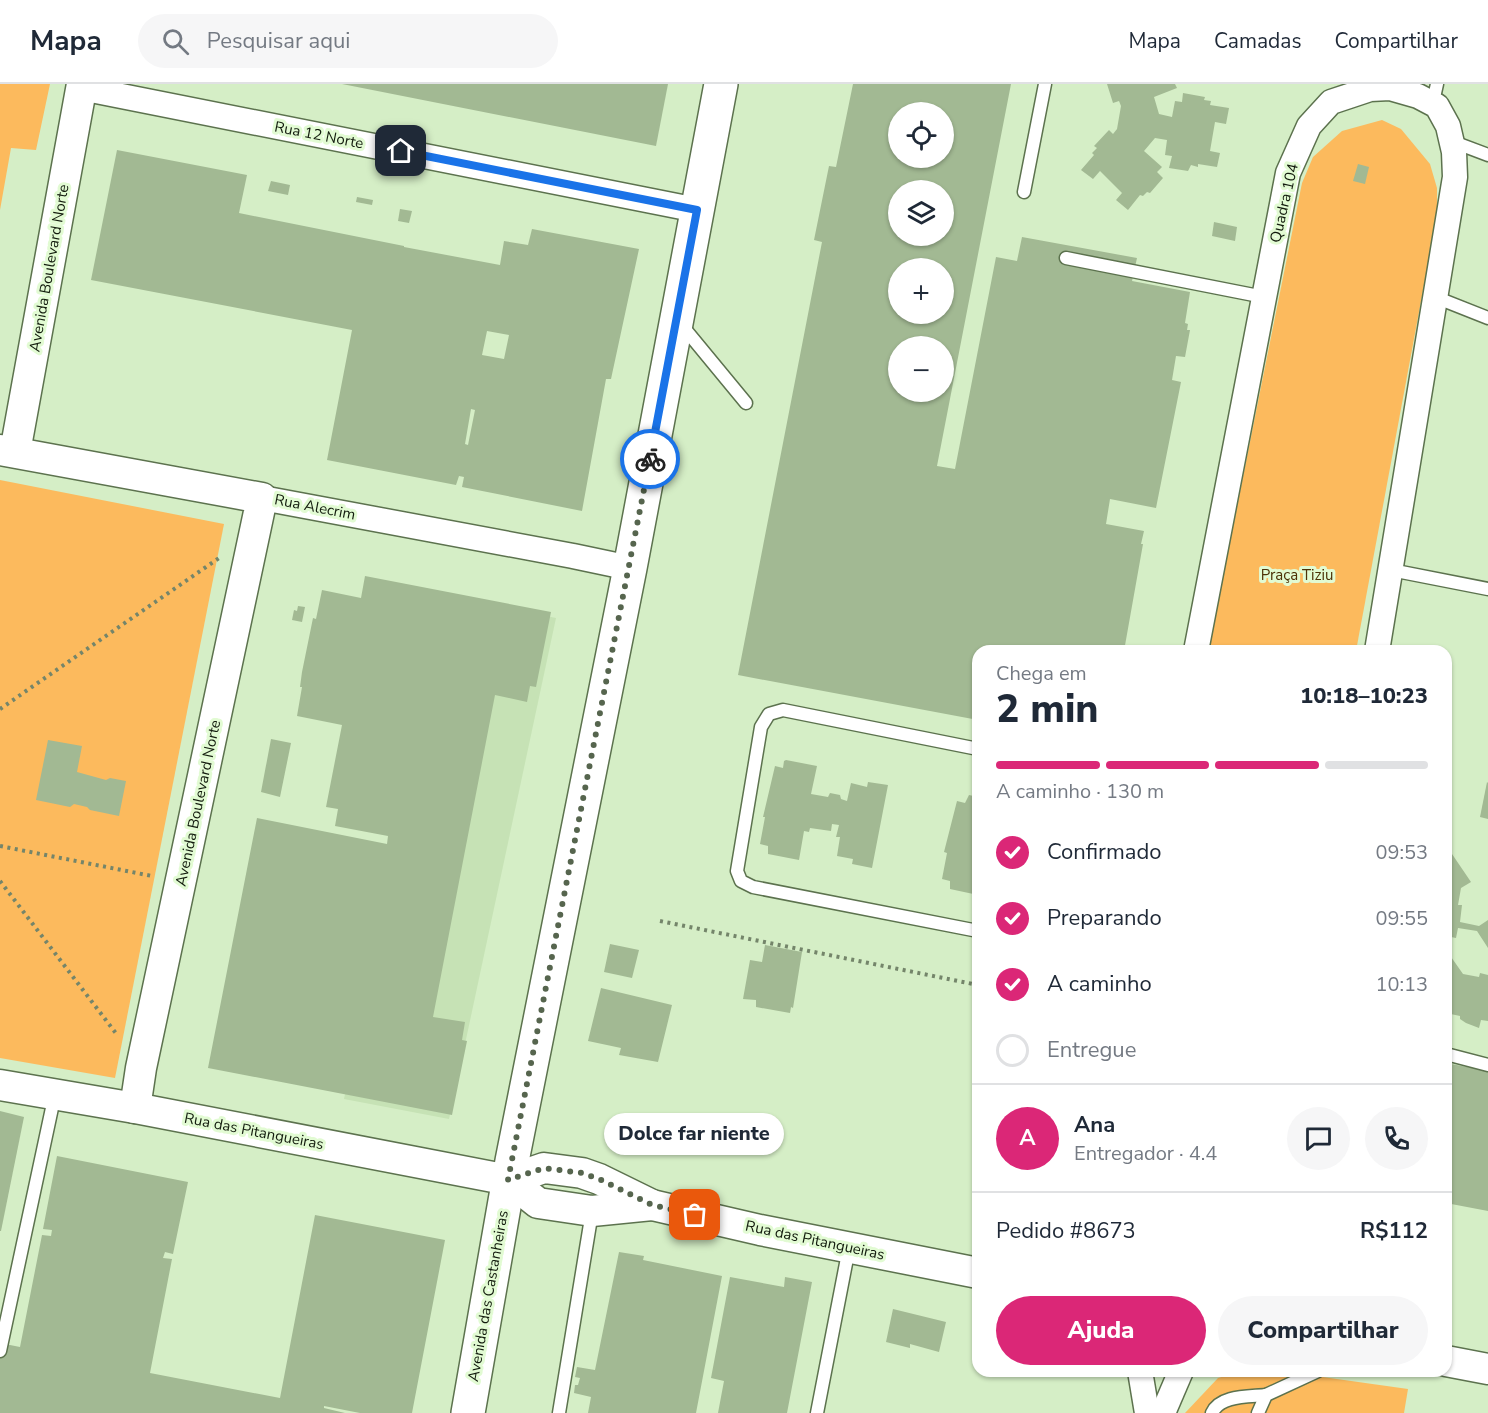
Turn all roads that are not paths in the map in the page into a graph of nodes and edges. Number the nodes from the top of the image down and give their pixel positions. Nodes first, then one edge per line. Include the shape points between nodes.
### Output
1 (721, 84) edge
2 (1045, 84) edge
3 (82, 86) edge
4 (1371, 87) edge
5 (1435, 93) edge
6 (1451, 141) junction
7 (1488, 156) edge
8 (1024, 192) dead end
9 (697, 210) junction
10 (1065, 258) dead end
11 (1264, 297) junction
12 (1435, 297) junction
13 (1488, 318) edge
14 (677, 320) junction
15 (746, 404) dead end
16 (7, 451) edge
17 (262, 498) junction
18 (630, 568) junction
19 (1390, 570) junction
20 (1488, 589) edge
21 (1197, 645) edge
22 (1378, 645) edge
23 (972, 748) edge
24 (972, 930) edge
25 (1452, 1056) edge
26 (1488, 1065) edge
27 (0, 1085) edge
28 (55, 1094) junction
29 (135, 1108) junction
30 (508, 1180) junction
31 (652, 1205) junction
32 (592, 1210) junction
33 (849, 1248) junction
34 (972, 1272) edge
35 (0, 1351) edge
36 (1452, 1362) edge
37 (1488, 1369) edge
38 (1141, 1377) edge
39 (1178, 1377) edge
40 (1305, 1377) edge
41 (1266, 1395) junction
42 (468, 1413) edge
43 (559, 1413) edge
44 (817, 1413) edge
45 (1147, 1413) edge
46 (1163, 1413) edge
47 (1212, 1413) edge
48 (1258, 1413) edge

1 - 9 main road, Avenida das Castanheiras
2 - 8 lane
3 - 9 street, Rua 12 Norte
3 - 16 street, Avenida Boulevard Norte
4 - 5 street, Quadra 104
4 - 11 street, Quadra 104 via 1331,102 1309,126 1288,172
5 - 6 street, Quadra 104
6 - 7 lane
6 - 12 street, Quadra 104 via 1455,177
9 - 14 main road, Avenida das Castanheiras
10 - 11 lane
11 - 21 street, Quadra 104
12 - 13 lane
12 - 19 street, Quadra 104
14 - 15 lane
14 - 18 main road, Avenida das Castanheiras
16 - 17 street, Rua Alecrim
17 - 18 street, Rua Alecrim
17 - 29 street, Avenida Boulevard Norte
18 - 30 main road, Avenida das Castanheiras
19 - 20 lane
19 - 22 street, Quadra 104
23 - 24 lane via 783,710 769,714 761,727 737,871 741,881 753,887
25 - 26 lane
27 - 28 street, Rua das Pitangueiras
28 - 29 street, Rua das Pitangueiras
28 - 35 lane
29 - 30 street, Rua das Pitangueiras
30 - 31 street, Rua das Pitangueiras via 544,1168 582,1173
30 - 32 street, Rua das Pitangueiras via 538,1203
30 - 42 main road, Avenida das Castanheiras
31 - 32 street, Rua das Pitangueiras
31 - 33 street, Rua das Pitangueiras
32 - 43 lane
33 - 34 street, Rua das Pitangueiras
33 - 44 lane
36 - 37 street
38 - 45 street
39 - 46 street
40 - 41 lane
41 - 47 lane via 1228,1400
41 - 48 lane

